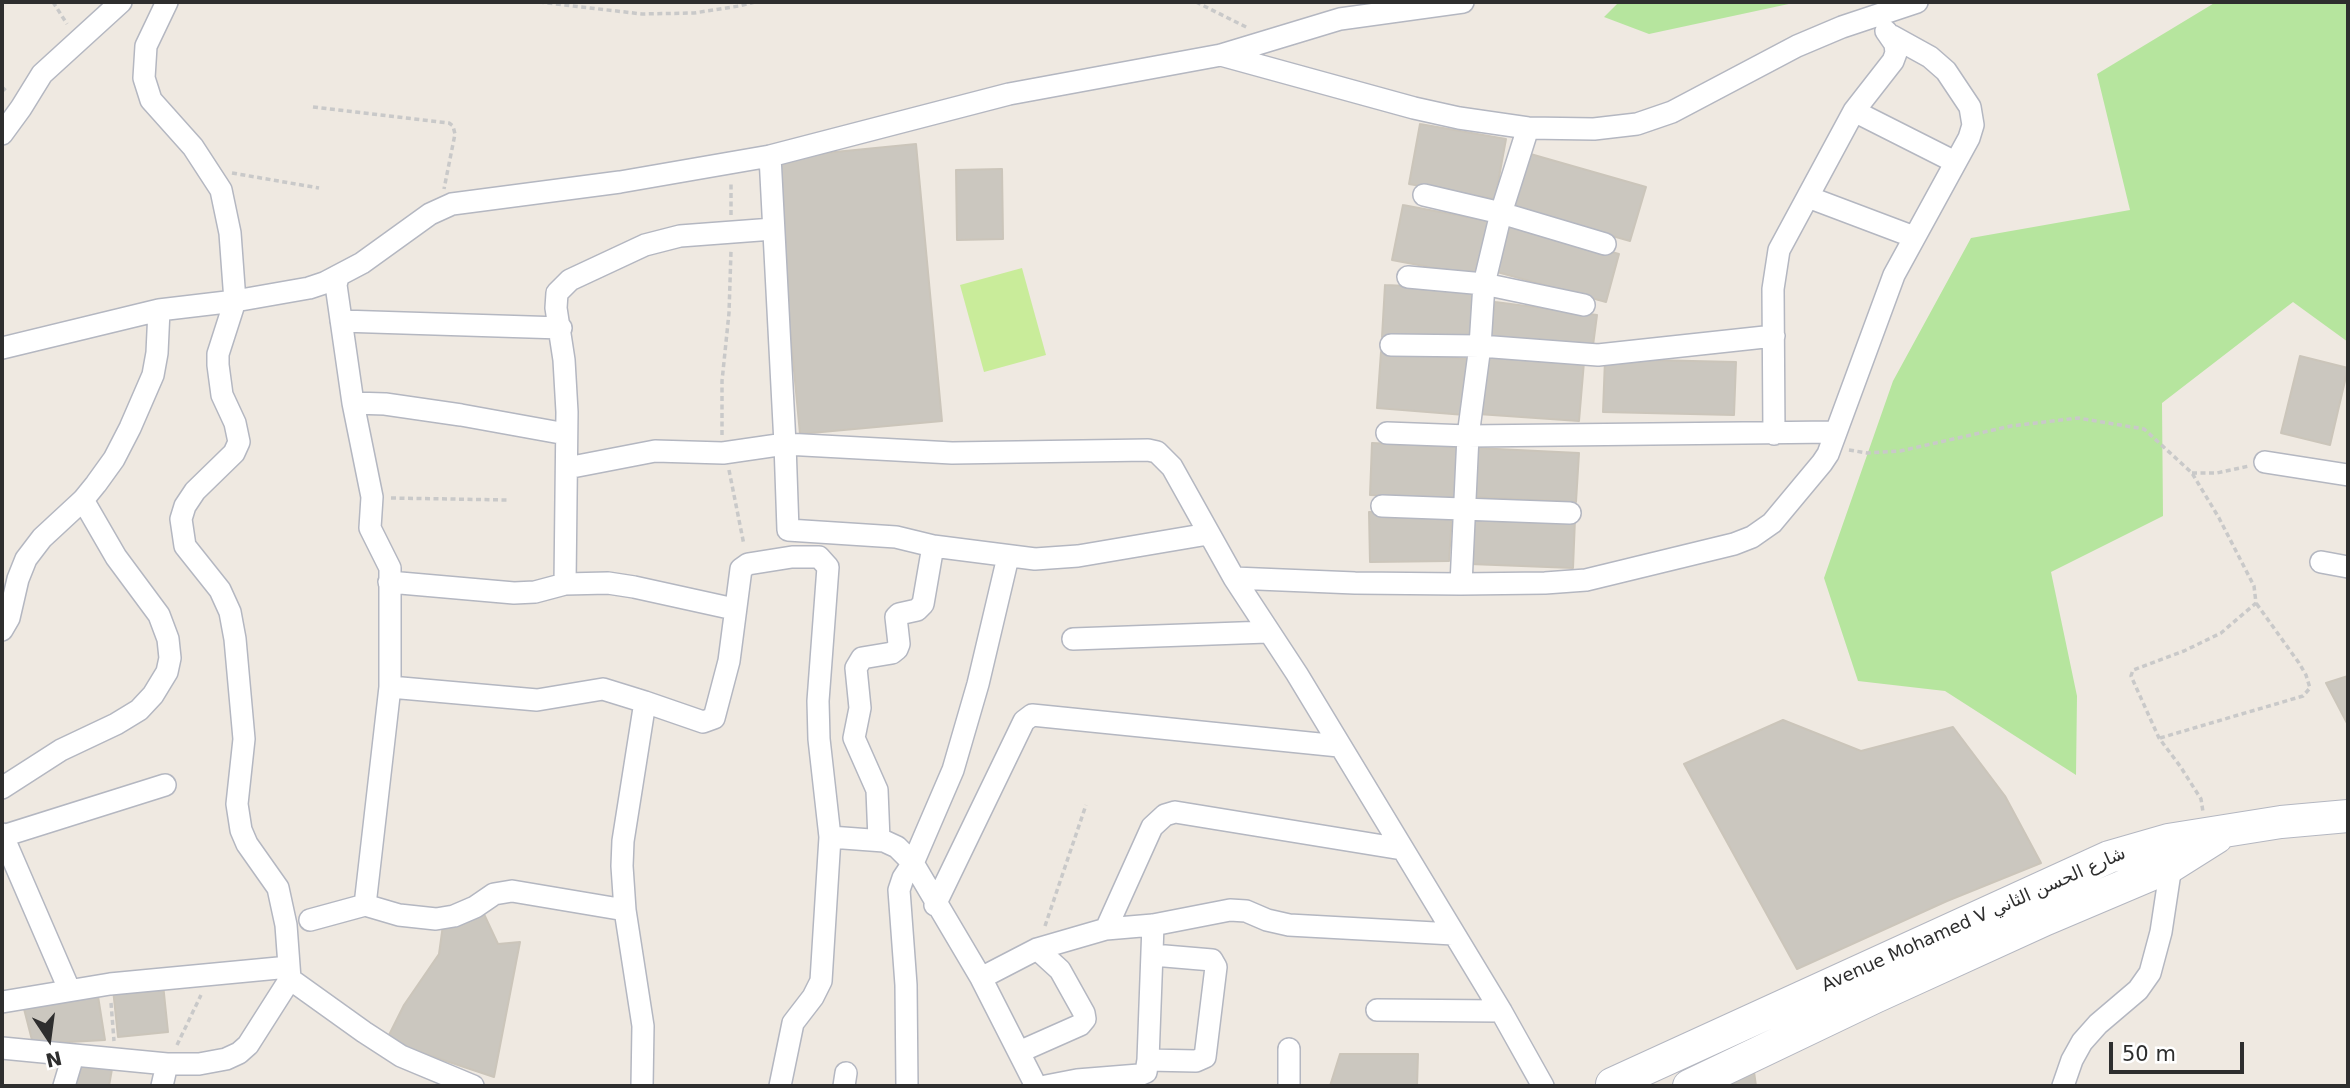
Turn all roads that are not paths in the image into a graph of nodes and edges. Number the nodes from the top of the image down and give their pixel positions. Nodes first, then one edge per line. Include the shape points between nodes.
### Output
1 (121, 2) edge
2 (167, 2) edge
3 (1463, 2) edge
4 (1917, 2) edge
5 (1873, 16) junction
6 (1892, 36) junction
7 (1221, 55) junction
8 (1854, 111) junction
9 (1528, 128) junction
10 (2, 134) edge
11 (770, 156) junction
12 (1955, 162) junction
13 (1424, 195) dead end
14 (1808, 197) junction
15 (1501, 213) junction
16 (773, 229) junction
17 (1914, 237) junction
18 (1605, 244) dead end
19 (338, 277) junction
20 (1408, 277) dead end
21 (1484, 284) junction
22 (235, 301) junction
23 (1584, 305) dead end
24 (159, 310) junction
25 (341, 321) junction
26 (561, 328) junction
27 (1773, 336) junction
28 (1391, 345) dead end
29 (1479, 346) junction
30 (2, 348) edge
31 (353, 403) junction
32 (1387, 433) dead end
33 (566, 434) junction
34 (1774, 434) junction
35 (1468, 436) junction
36 (1833, 439) junction
37 (785, 444) junction
38 (2265, 462) road end
39 (567, 468) junction
40 (2348, 475) edge
41 (83, 500) junction
42 (1382, 506) dead end
43 (1465, 507) junction
44 (1570, 513) dead end
45 (1208, 534) junction
46 (933, 546) junction
47 (1008, 557) junction
48 (2321, 562) dead end
49 (2348, 567) edge
50 (1234, 578) junction
51 (389, 582) junction
52 (565, 584) junction
53 (1461, 584) junction
54 (734, 609) junction
55 (2, 630) edge
56 (1268, 632) junction
57 (1073, 639) dead end
58 (390, 687) junction
59 (645, 702) junction
60 (1339, 746) junction
61 (165, 785) dead end
62 (2, 788) edge
63 (2348, 816) edge
64 (2, 835) edge
65 (830, 837) junction
66 (879, 840) junction
67 (1402, 849) junction
68 (2169, 853) junction
69 (913, 863) junction
70 (365, 905) junction
71 (935, 905) junction
72 (625, 909) junction
73 (310, 920) dead end
74 (1153, 925) junction
75 (1105, 929) junction
76 (1453, 934) junction
77 (1037, 949) junction
78 (1153, 955) junction
79 (290, 973) junction
80 (981, 978) junction
81 (69, 989) junction
82 (2, 1002) edge
83 (1377, 1010) dead end
84 (1501, 1011) junction
85 (2, 1048) edge
86 (1289, 1049) dead end
87 (1019, 1052) junction
88 (73, 1056) junction
89 (1148, 1060) junction
90 (167, 1064) junction
91 (1610, 1085) edge
92 (64, 1086) edge
93 (162, 1086) edge
94 (474, 1086) edge
95 (642, 1086) edge
96 (780, 1086) edge
97 (907, 1086) edge
98 (1036, 1086) edge
99 (1046, 1086) edge
100 (1289, 1086) edge
101 (1543, 1086) edge
102 (1689, 1086) edge
103 (2063, 1086) edge

1 - 10 street via 42,74
2 - 22 street via 145,46 144,78 151,100 192,146 221,190
3 - 7 street via 1340,19
4 - 5 street
5 - 6 street
5 - 9 street via 1797,46 1672,112 1637,124
6 - 8 street via 1893,61
6 - 12 street via 1938,62 1970,107 1973,125
7 - 9 street via 1413,108
7 - 11 street via 1009,94
8 - 12 street
8 - 14 street
9 - 15 street
11 - 16 street
11 - 19 street via 441,208
12 - 17 street
13 - 15 street
14 - 17 street
14 - 27 street via 1779,250
15 - 18 street
15 - 21 street
16 - 26 street via 680,236 645,245 570,280 557,293
16 - 37 street
17 - 36 street via 1894,275
19 - 22 street via 309,288
19 - 25 street
20 - 21 street
21 - 23 street
21 - 29 street
22 - 24 street
22 - 79 street via 218,365 222,395 239,442 185,506 182,533 185,546 220,590 230,612 244,739 238,819 247,844 278,888
24 - 30 street
24 - 41 street via 153,375 114,459
25 - 26 street
25 - 31 street
26 - 33 street
27 - 29 street via 1598,355
27 - 34 street
28 - 29 street
29 - 35 street
31 - 33 street via 461,415
31 - 51 street via 372,497 370,528 390,568
32 - 35 street
33 - 39 street
34 - 35 street
34 - 36 street
35 - 43 street
36 - 53 street via 1822,463 1772,523 1752,537 1586,580
37 - 39 street via 723,453 655,452
37 - 45 street via 952,453 1148,450 1157,452 1172,467
37 - 46 street via 788,530 895,537
38 - 40 street
39 - 52 street
41 - 55 street via 26,559
41 - 62 street via 116,557 159,615 168,639 167,672 139,710 44,760
42 - 43 street
43 - 44 street
43 - 53 street
45 - 47 street via 1052,559
45 - 50 street
46 - 47 street
46 - 66 street via 923,604 896,617 897,649 862,658 856,668 860,715 854,737 877,790
47 - 69 street via 967,729
48 - 49 street
50 - 53 street
50 - 56 street
51 - 52 street via 514,593
51 - 58 street
52 - 54 street via 634,587
54 - 59 street via 729,661 714,718 703,722
54 - 65 street via 739,574 748,564 819,556 828,567 818,739
56 - 57 street
56 - 60 street
58 - 59 street via 537,700 603,689
58 - 70 street
59 - 72 street via 623,841
60 - 67 street
60 - 71 street via 1027,717
61 - 64 street
63 - 68 main road, Avenue Mohamed V شارع الحسن الثاني via 2216,833
64 - 81 street
65 - 66 street
65 - 96 street via 821,981 793,1023
66 - 69 street via 897,847
67 - 75 street via 1165,815 1152,827
67 - 76 street
68 - 91 main road, Avenue Mohamed V شارع الحسن الثاني via 2109,857
68 - 102 main road, Avenue Mohamed V شارع الحسن الثاني via 2046,919
68 - 103 street via 2161,933 2150,973 2082,1042
69 - 71 street
69 - 97 street via 903,878 899,898
70 - 72 street via 436,919 512,891
70 - 73 street
71 - 80 street
72 - 95 street via 643,1026
74 - 75 street
74 - 76 street via 1238,910 1289,925
74 - 78 street
75 - 77 street
76 - 84 street
77 - 80 street
77 - 87 street via 1060,970 1085,1019
78 - 89 street
78 - 89 street via 1212,961 1216,967 1205,1058
79 - 81 street via 211,974
79 - 90 street via 239,1053 199,1064
79 - 94 street via 401,1056
80 - 87 street
81 - 82 street
83 - 84 street
84 - 101 street
85 - 88 street
86 - 100 street
87 - 98 street
88 - 90 street
88 - 92 street
89 - 99 street via 1146,1072 1139,1075
90 - 93 street

